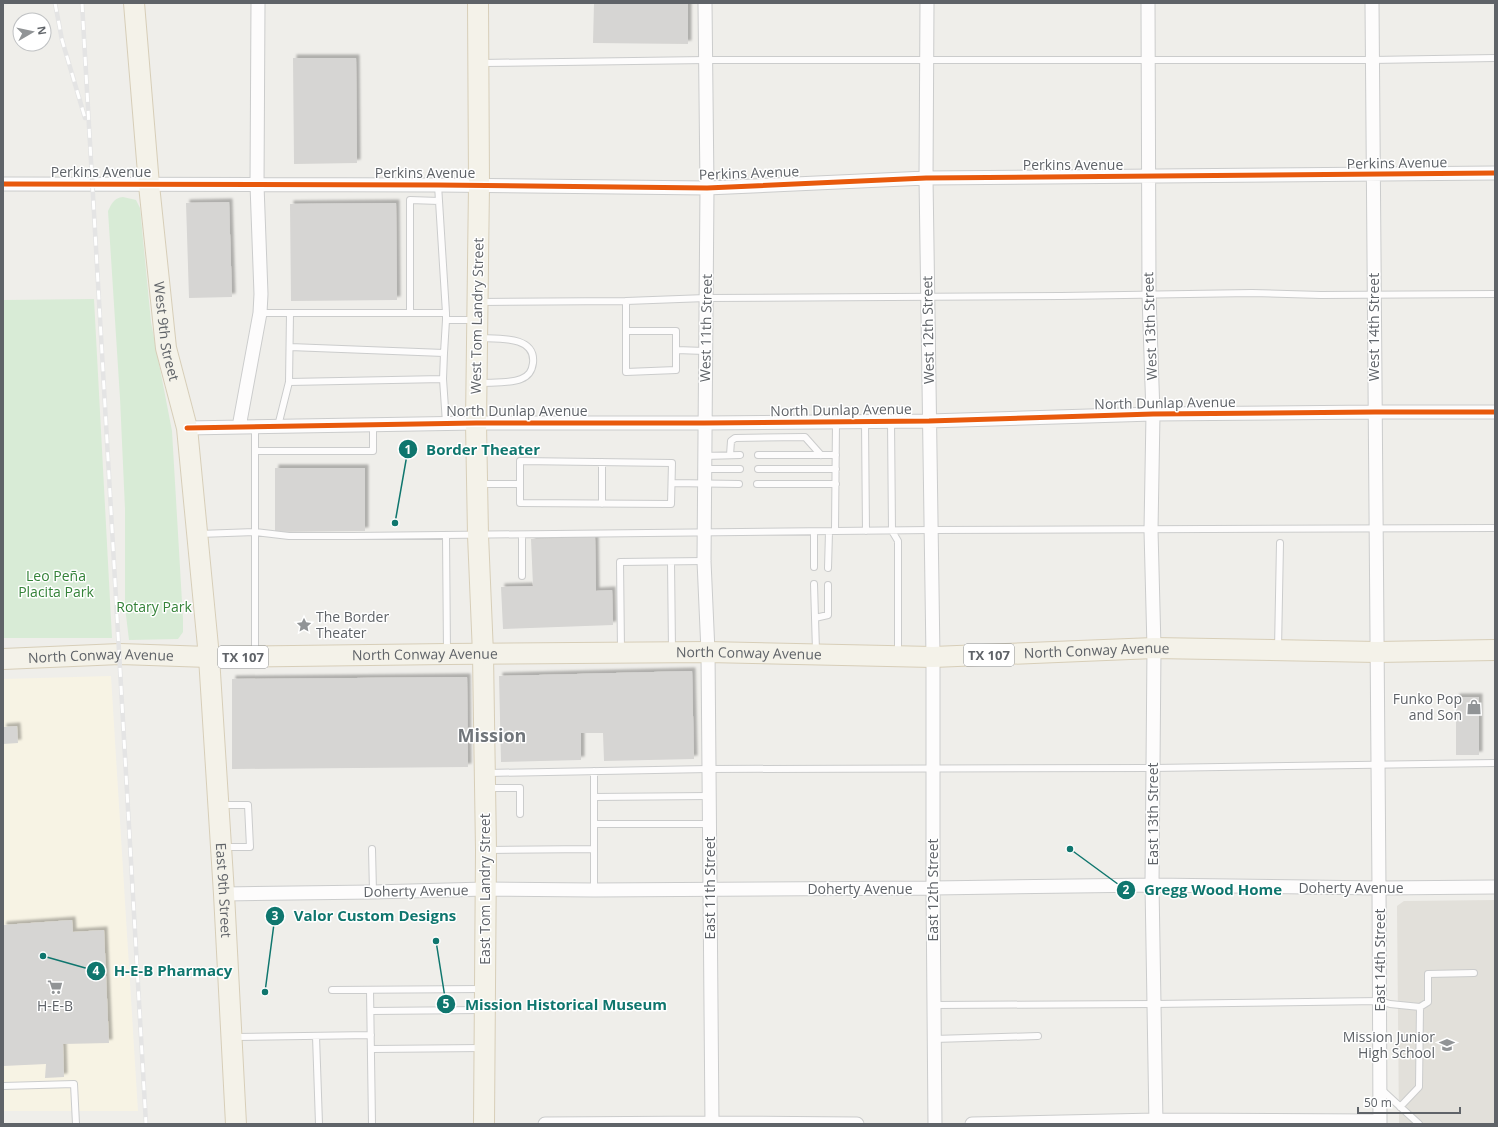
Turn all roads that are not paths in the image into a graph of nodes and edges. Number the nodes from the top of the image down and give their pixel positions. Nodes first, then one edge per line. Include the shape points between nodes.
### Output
1 (134, 3) edge
2 (258, 3) edge
3 (478, 3) edge
4 (705, 3) edge
5 (927, 3) edge
6 (1148, 3) edge
7 (1372, 3) edge
8 (1495, 58) edge
9 (706, 60) junction
10 (927, 60) junction
11 (1372, 60) junction
12 (1148, 61) junction
13 (478, 63) junction
14 (1495, 173) edge
15 (1373, 175) junction
16 (1149, 176) junction
17 (926, 178) junction
18 (3, 184) edge
19 (149, 185) junction
20 (257, 185) junction
21 (438, 185) junction
22 (479, 185) junction
23 (707, 188) junction
24 (439, 201) junction
25 (1374, 294) junction
26 (1495, 294) edge
27 (1149, 295) junction
28 (927, 296) junction
29 (706, 298) junction
30 (626, 301) junction
31 (260, 313) junction
32 (410, 313) junction
33 (446, 313) junction
34 (290, 314) junction
35 (446, 320) junction
36 (477, 320) junction
37 (626, 331) junction
38 (290, 347) junction
39 (676, 350) junction
40 (705, 351) junction
41 (444, 353) junction
42 (443, 379) junction
43 (289, 382) junction
44 (477, 383) junction
45 (1375, 412) junction
46 (1495, 412) edge
47 (1153, 414) junction
48 (891, 421) junction
49 (929, 421) junction
50 (836, 422) junction
51 (865, 422) junction
52 (446, 423) junction
53 (476, 423) junction
54 (704, 423) junction
55 (372, 424) junction
56 (255, 426) junction
57 (278, 426) junction
58 (239, 427) junction
59 (187, 428) junction
60 (255, 451) junction
61 (730, 455) junction
62 (740, 455) dead end
63 (758, 455) dead end
64 (821, 455) junction
65 (836, 455) junction
66 (602, 462) junction
67 (704, 462) junction
68 (740, 469) dead end
69 (758, 469) dead end
70 (836, 470) junction
71 (672, 483) junction
72 (704, 483) junction
73 (477, 484) junction
74 (520, 484) junction
75 (739, 484) dead end
76 (758, 484) dead end
77 (836, 484) junction
78 (602, 504) junction
79 (1376, 528) junction
80 (1495, 528) edge
81 (931, 530) junction
82 (1151, 530) junction
83 (832, 531) junction
84 (866, 531) junction
85 (892, 531) junction
86 (255, 532) junction
87 (814, 532) junction
88 (704, 533) junction
89 (197, 534) junction
90 (446, 535) junction
91 (478, 535) junction
92 (522, 535) junction
93 (1280, 543) dead end
94 (704, 561) junction
95 (672, 562) junction
96 (814, 568) dead end
97 (828, 568) dead end
98 (522, 576) dead end
99 (814, 584) dead end
100 (828, 585) dead end
101 (815, 618) junction
102 (1154, 648) junction
103 (1278, 650) junction
104 (1495, 650) edge
105 (672, 652) junction
106 (708, 652) junction
107 (1377, 652) junction
108 (621, 653) junction
109 (446, 654) junction
110 (484, 654) junction
111 (816, 654) junction
112 (898, 656) junction
113 (255, 657) junction
114 (933, 657) junction
115 (209, 658) junction
116 (3, 659) edge
117 (1495, 763) edge
118 (1378, 765) junction
119 (1153, 768) junction
120 (708, 769) junction
121 (933, 769) junction
122 (594, 772) junction
123 (484, 780) junction
124 (709, 796) junction
125 (594, 797) junction
126 (219, 805) junction
127 (520, 814) dead end
128 (594, 824) junction
129 (709, 824) junction
130 (221, 847) junction
131 (372, 849) dead end
132 (594, 849) junction
133 (486, 850) junction
134 (1152, 885) junction
135 (1495, 887) edge
136 (933, 888) junction
137 (1379, 888) junction
138 (485, 889) junction
139 (709, 889) junction
140 (594, 890) junction
141 (373, 892) junction
142 (224, 894) junction
143 (1474, 972) dead end
144 (485, 989) junction
145 (332, 990) dead end
146 (370, 990) junction
147 (1380, 1001) junction
148 (1154, 1004) junction
149 (934, 1005) junction
150 (1420, 1007) junction
151 (484, 1010) junction
152 (371, 1011) junction
153 (371, 1035) junction
154 (316, 1036) junction
155 (1038, 1036) dead end
156 (232, 1037) junction
157 (934, 1039) junction
158 (484, 1048) junction
159 (372, 1050) junction
160 (3, 1086) edge
161 (1380, 1088) junction
162 (1400, 1107) junction
163 (1156, 1122) edge
164 (712, 1123) edge
165 (1380, 1123) edge
166 (76, 1124) edge
167 (236, 1124) edge
168 (318, 1124) edge
169 (372, 1124) edge
170 (484, 1124) edge
171 (545, 1124) edge
172 (857, 1124) edge
173 (935, 1124) edge
174 (972, 1124) edge
175 (1419, 1124) edge

1 - 19 main road, West 9th Street
2 - 20 street
3 - 13 main road, West Tom Landry Street
4 - 9 street, West 11th Street
5 - 10 street, West 12th Street
6 - 12 street, West 13th Street
7 - 11 street, West 14th Street
8 - 11 lane
9 - 10 lane
9 - 13 lane
9 - 23 street, West 11th Street
10 - 12 lane
10 - 17 street, West 12th Street
11 - 12 lane
11 - 15 street, West 14th Street
12 - 16 street, West 13th Street
13 - 22 main road, West Tom Landry Street
14 - 15 street, Perkins Avenue
15 - 16 street, Perkins Avenue
15 - 25 street, West 14th Street
16 - 17 street, Perkins Avenue
16 - 27 street, West 13th Street
17 - 23 street, Perkins Avenue
17 - 28 street, West 12th Street
18 - 19 street, Perkins Avenue
19 - 20 street, Perkins Avenue
19 - 59 main road, West 9th Street via 166,348
20 - 21 street, Perkins Avenue
20 - 31 street
21 - 22 street, Perkins Avenue
21 - 24 lane
22 - 23 street, Perkins Avenue
22 - 36 main road, West Tom Landry Street
23 - 29 street, West 11th Street
24 - 32 lane via 410,200
24 - 33 lane
25 - 26 lane
25 - 27 lane
25 - 45 street, West 14th Street
27 - 28 lane
27 - 47 street, West 13th Street
28 - 29 lane
28 - 49 street, West 12th Street
29 - 30 lane
29 - 40 street, West 11th Street
30 - 36 lane
30 - 37 lane
31 - 34 lane
31 - 58 street
32 - 33 lane
32 - 34 lane
33 - 35 lane
34 - 38 lane
35 - 36 lane
35 - 41 lane
36 - 44 main road, West Tom Landry Street
36 - 44 lane via 526,345 533,355 533,362 529,374 523,378
37 - 39 lane via 676,330
37 - 39 lane via 626,372 676,370
38 - 41 lane
38 - 43 lane
39 - 40 lane
40 - 54 street, West 11th Street
41 - 42 lane
42 - 43 lane
42 - 52 lane
43 - 57 lane
44 - 53 main road, West Tom Landry Street
45 - 46 street, North Dunlap Avenue
45 - 47 street, North Dunlap Avenue
45 - 79 street, West 14th Street
47 - 49 street, North Dunlap Avenue
47 - 82 street, West 13th Street
48 - 49 street, North Dunlap Avenue
48 - 51 street, North Dunlap Avenue
48 - 85 lane
49 - 81 street, West 12th Street
50 - 51 street, North Dunlap Avenue
50 - 54 street, North Dunlap Avenue
50 - 65 lane
51 - 84 lane
52 - 53 street, North Dunlap Avenue
52 - 55 street, North Dunlap Avenue
53 - 54 street, North Dunlap Avenue
53 - 73 main road, West Tom Landry Street
54 - 67 street, West 11th Street
55 - 57 street, North Dunlap Avenue
55 - 60 lane via 373,451
56 - 57 street, North Dunlap Avenue
56 - 58 street, North Dunlap Avenue
56 - 60 lane
58 - 59 street, North Dunlap Avenue
59 - 89 main road, West 9th Street
60 - 86 lane
61 - 62 lane
61 - 64 lane via 731,441 735,438 805,437
61 - 67 lane
63 - 64 lane
64 - 65 lane
65 - 70 lane
66 - 71 lane via 672,463
66 - 74 lane via 520,461
66 - 78 lane
67 - 68 lane
67 - 72 street, West 11th Street
69 - 70 lane
70 - 77 lane
71 - 72 lane
71 - 78 lane via 671,504
72 - 75 lane
72 - 88 street, West 11th Street
73 - 74 lane
73 - 91 main road, West Tom Landry Street
74 - 78 lane via 520,504
76 - 77 lane
77 - 83 lane
79 - 80 lane
79 - 82 lane
79 - 107 street, West 14th Street
81 - 82 lane
81 - 85 lane
81 - 114 street, West 12th Street
82 - 102 street, West 13th Street
83 - 84 lane
83 - 87 lane
83 - 97 lane
84 - 85 lane
85 - 112 lane via 898,541
86 - 89 lane
86 - 90 lane via 289,536
86 - 113 lane
87 - 88 lane
87 - 96 lane
88 - 92 lane
88 - 94 street, West 11th Street
89 - 115 main road, West 9th Street
90 - 91 lane
90 - 109 lane
91 - 92 lane
91 - 110 main road, West Tom Landry Street
92 - 98 lane
93 - 103 lane
94 - 95 lane
94 - 106 street, West 11th Street
95 - 105 lane
95 - 108 lane via 620,562
99 - 101 lane
100 - 101 lane via 828,615
101 - 111 lane
102 - 103 main road, North Conway Avenue / TX 107
102 - 114 main road, North Conway Avenue / TX 107
102 - 119 street, East 13th Street
103 - 107 main road, North Conway Avenue / TX 107
104 - 107 main road, North Conway Avenue / TX 107
105 - 106 main road, North Conway Avenue / TX 107
105 - 108 main road, North Conway Avenue / TX 107
106 - 111 main road, North Conway Avenue / TX 107
106 - 120 street, East 11th Street
107 - 118 street, East 14th Street
108 - 110 main road, North Conway Avenue / TX 107
109 - 110 main road, North Conway Avenue / TX 107
109 - 113 main road, North Conway Avenue / TX 107
110 - 123 main road, East Tom Landry Street
111 - 112 main road, North Conway Avenue / TX 107
112 - 114 main road, North Conway Avenue / TX 107
113 - 115 main road, North Conway Avenue / TX 107
114 - 121 street, East 12th Street
115 - 116 main road, North Conway Avenue / TX 107 via 120,654
115 - 126 main road, East 9th Street
117 - 118 lane
118 - 119 lane
118 - 137 street, East 14th Street
119 - 121 lane
119 - 134 street, East 13th Street
120 - 121 lane
120 - 122 lane
120 - 124 street, East 11th Street
121 - 136 street, East 12th Street
122 - 123 lane
122 - 125 lane
123 - 127 lane via 520,788
123 - 133 main road, East Tom Landry Street
124 - 125 lane
124 - 129 street, East 11th Street
125 - 128 lane
126 - 130 main road, East 9th Street
126 - 130 lane via 248,805 250,847
128 - 129 lane
128 - 132 lane
129 - 139 street, East 11th Street
130 - 142 main road, East 9th Street
131 - 141 lane
132 - 133 lane
132 - 140 lane
133 - 138 main road, East Tom Landry Street
134 - 136 street, Doherty Avenue
134 - 137 street, Doherty Avenue
134 - 148 street, East 13th Street
135 - 137 street, Doherty Avenue
136 - 139 street, Doherty Avenue
136 - 149 street, East 12th Street
137 - 147 street, East 14th Street
138 - 140 street, Doherty Avenue
138 - 141 street, Doherty Avenue
138 - 144 main road, East Tom Landry Street
139 - 140 street, Doherty Avenue
139 - 164 street, East 11th Street
141 - 142 street, Doherty Avenue
142 - 156 main road, East 9th Street
143 - 150 lane via 1428,974 1428,1002
144 - 146 lane
144 - 151 main road, East Tom Landry Street
145 - 146 lane
146 - 152 lane
147 - 148 lane
147 - 150 lane
147 - 161 street, East 14th Street
148 - 149 lane
148 - 163 street, East 13th Street
149 - 157 street, East 12th Street
150 - 162 lane via 1419,1086
151 - 152 lane
151 - 158 main road, East Tom Landry Street
152 - 153 lane
153 - 154 lane
153 - 159 lane
154 - 156 lane
154 - 168 lane
155 - 157 lane
156 - 167 main road, East 9th Street
157 - 173 street, East 12th Street
158 - 159 lane
158 - 170 main road, East Tom Landry Street
159 - 169 lane
160 - 166 lane via 74,1084
161 - 162 lane
161 - 165 street, East 14th Street
162 - 175 lane
163 - 165 street
163 - 174 street
164 - 171 street
164 - 172 street

